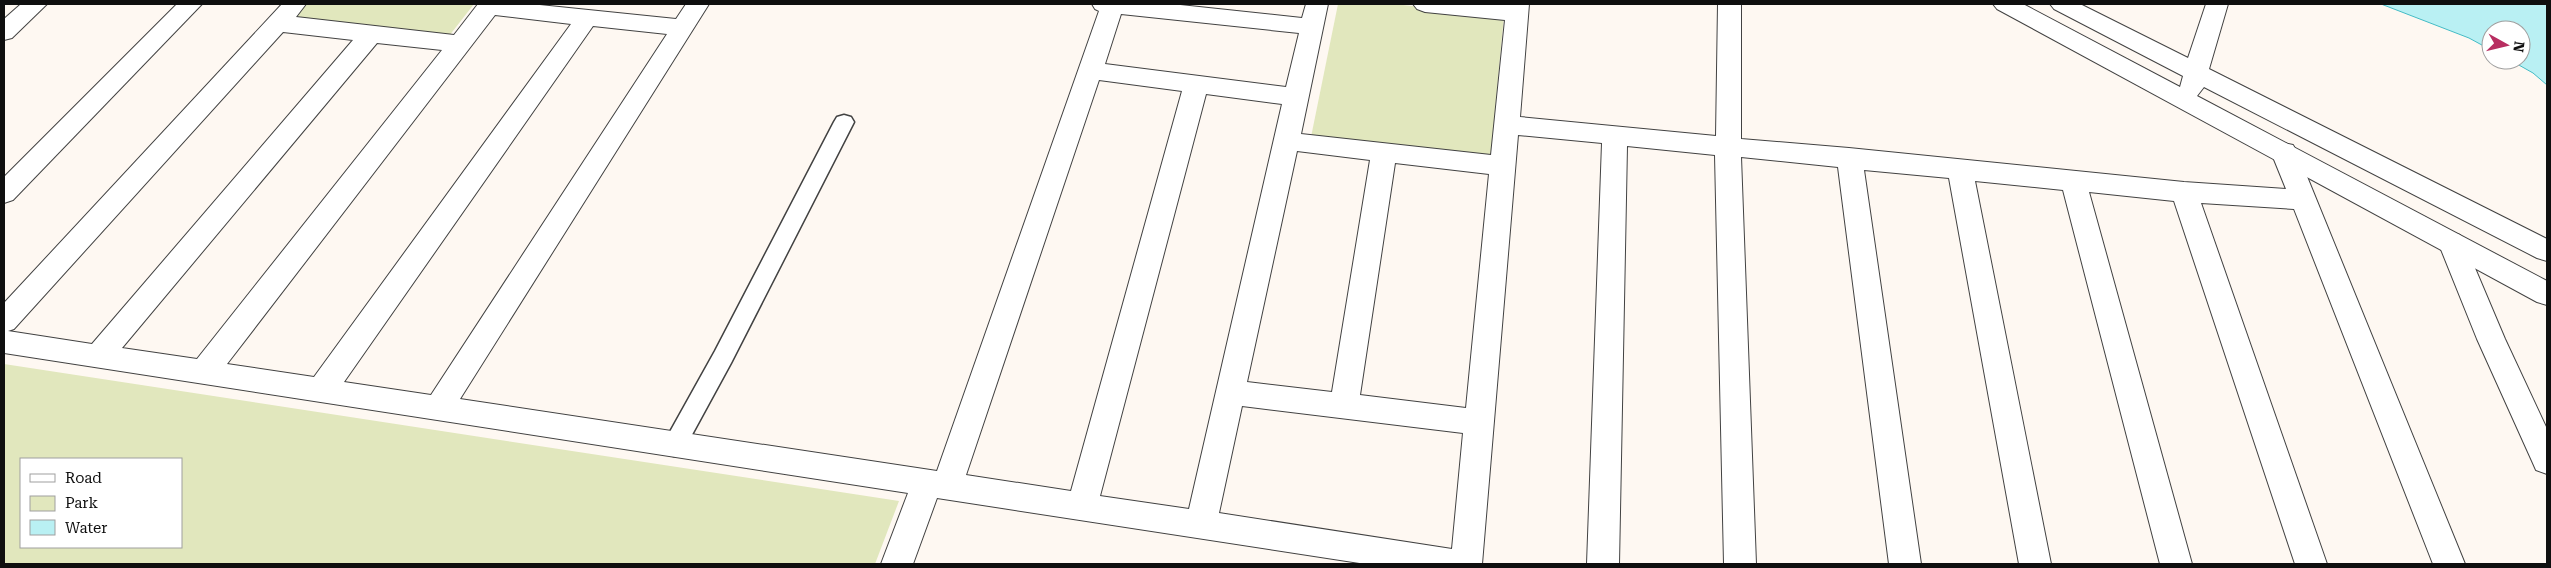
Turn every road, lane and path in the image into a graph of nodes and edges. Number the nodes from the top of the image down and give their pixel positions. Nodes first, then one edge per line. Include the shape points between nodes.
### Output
1 (35, 4) edge
2 (190, 4) edge
3 (295, 4) edge
4 (698, 4) edge
5 (1110, 4) edge
6 (1425, 4) edge
7 (1730, 4) edge
8 (2005, 4) edge
9 (2062, 4) edge
10 (489, 6) edge
11 (1517, 8) edge
12 (2215, 9) edge
13 (1212, 10) edge
14 (1315, 15) edge
15 (587, 18) junction
16 (276, 24) junction
17 (682, 28) junction
18 (4, 32) edge
19 (371, 34) junction
20 (459, 44) junction
21 (1090, 70) junction
22 (2196, 73) junction
23 (1196, 84) junction
24 (1296, 97) junction
25 (2188, 101) junction
26 (844, 122) dead end
27 (1507, 125) junction
28 (1614, 136) junction
29 (1286, 141) junction
30 (1728, 148) junction
31 (1384, 152) junction
32 (2284, 152) junction
33 (1849, 157) junction
34 (1503, 166) junction
35 (1960, 169) junction
36 (2073, 180) junction
37 (2184, 192) junction
38 (4, 193) edge
39 (2304, 200) junction
40 (2451, 242) junction
41 (2547, 251) edge
42 (2547, 294) edge
43 (4, 321) edge
44 (4, 342) edge
45 (98, 357) junction
46 (203, 373) junction
47 (321, 391) junction
48 (1231, 392) junction
49 (1344, 406) junction
50 (438, 409) junction
51 (1479, 422) junction
52 (674, 446) junction
53 (2547, 461) edge
54 (937, 485) junction
55 (1082, 507) junction
56 (1201, 526) junction
57 (898, 564) edge
58 (1458, 564) edge
59 (1466, 564) edge
60 (1602, 564) edge
61 (1740, 564) edge
62 (1904, 564) edge
63 (2035, 564) edge
64 (2176, 564) edge
65 (2311, 564) edge
66 (2449, 564) edge

1 - 18 street
2 - 38 street
3 - 16 street
4 - 17 street
5 - 13 street
5 - 21 street
6 - 11 street
7 - 30 street
8 - 25 street
9 - 22 street
10 - 15 street
10 - 20 street
11 - 27 street
12 - 22 street
13 - 14 street
14 - 24 street
15 - 17 street
15 - 47 street
16 - 19 street
16 - 43 street
17 - 50 street
19 - 20 street
19 - 45 street
20 - 46 street
21 - 23 street
21 - 54 street
22 - 25 street
22 - 41 street
23 - 24 street
23 - 55 street
24 - 29 street
25 - 32 street
26 - 52 lane
27 - 28 street
27 - 34 street
28 - 30 street
28 - 60 street
29 - 31 street
29 - 48 street
30 - 33 street
30 - 61 street
31 - 34 street
31 - 49 street
32 - 39 street
32 - 40 street
33 - 35 street
33 - 62 street
34 - 51 street
35 - 36 street
35 - 63 street
36 - 37 street
36 - 64 street
37 - 39 street
37 - 65 street
39 - 66 street
40 - 42 street
40 - 53 street
44 - 45 street
45 - 46 street
46 - 47 street
47 - 50 street
48 - 49 street
48 - 56 street
49 - 51 street
50 - 52 street
51 - 59 street
52 - 54 street
54 - 55 street
54 - 57 street
55 - 56 street
56 - 58 street

